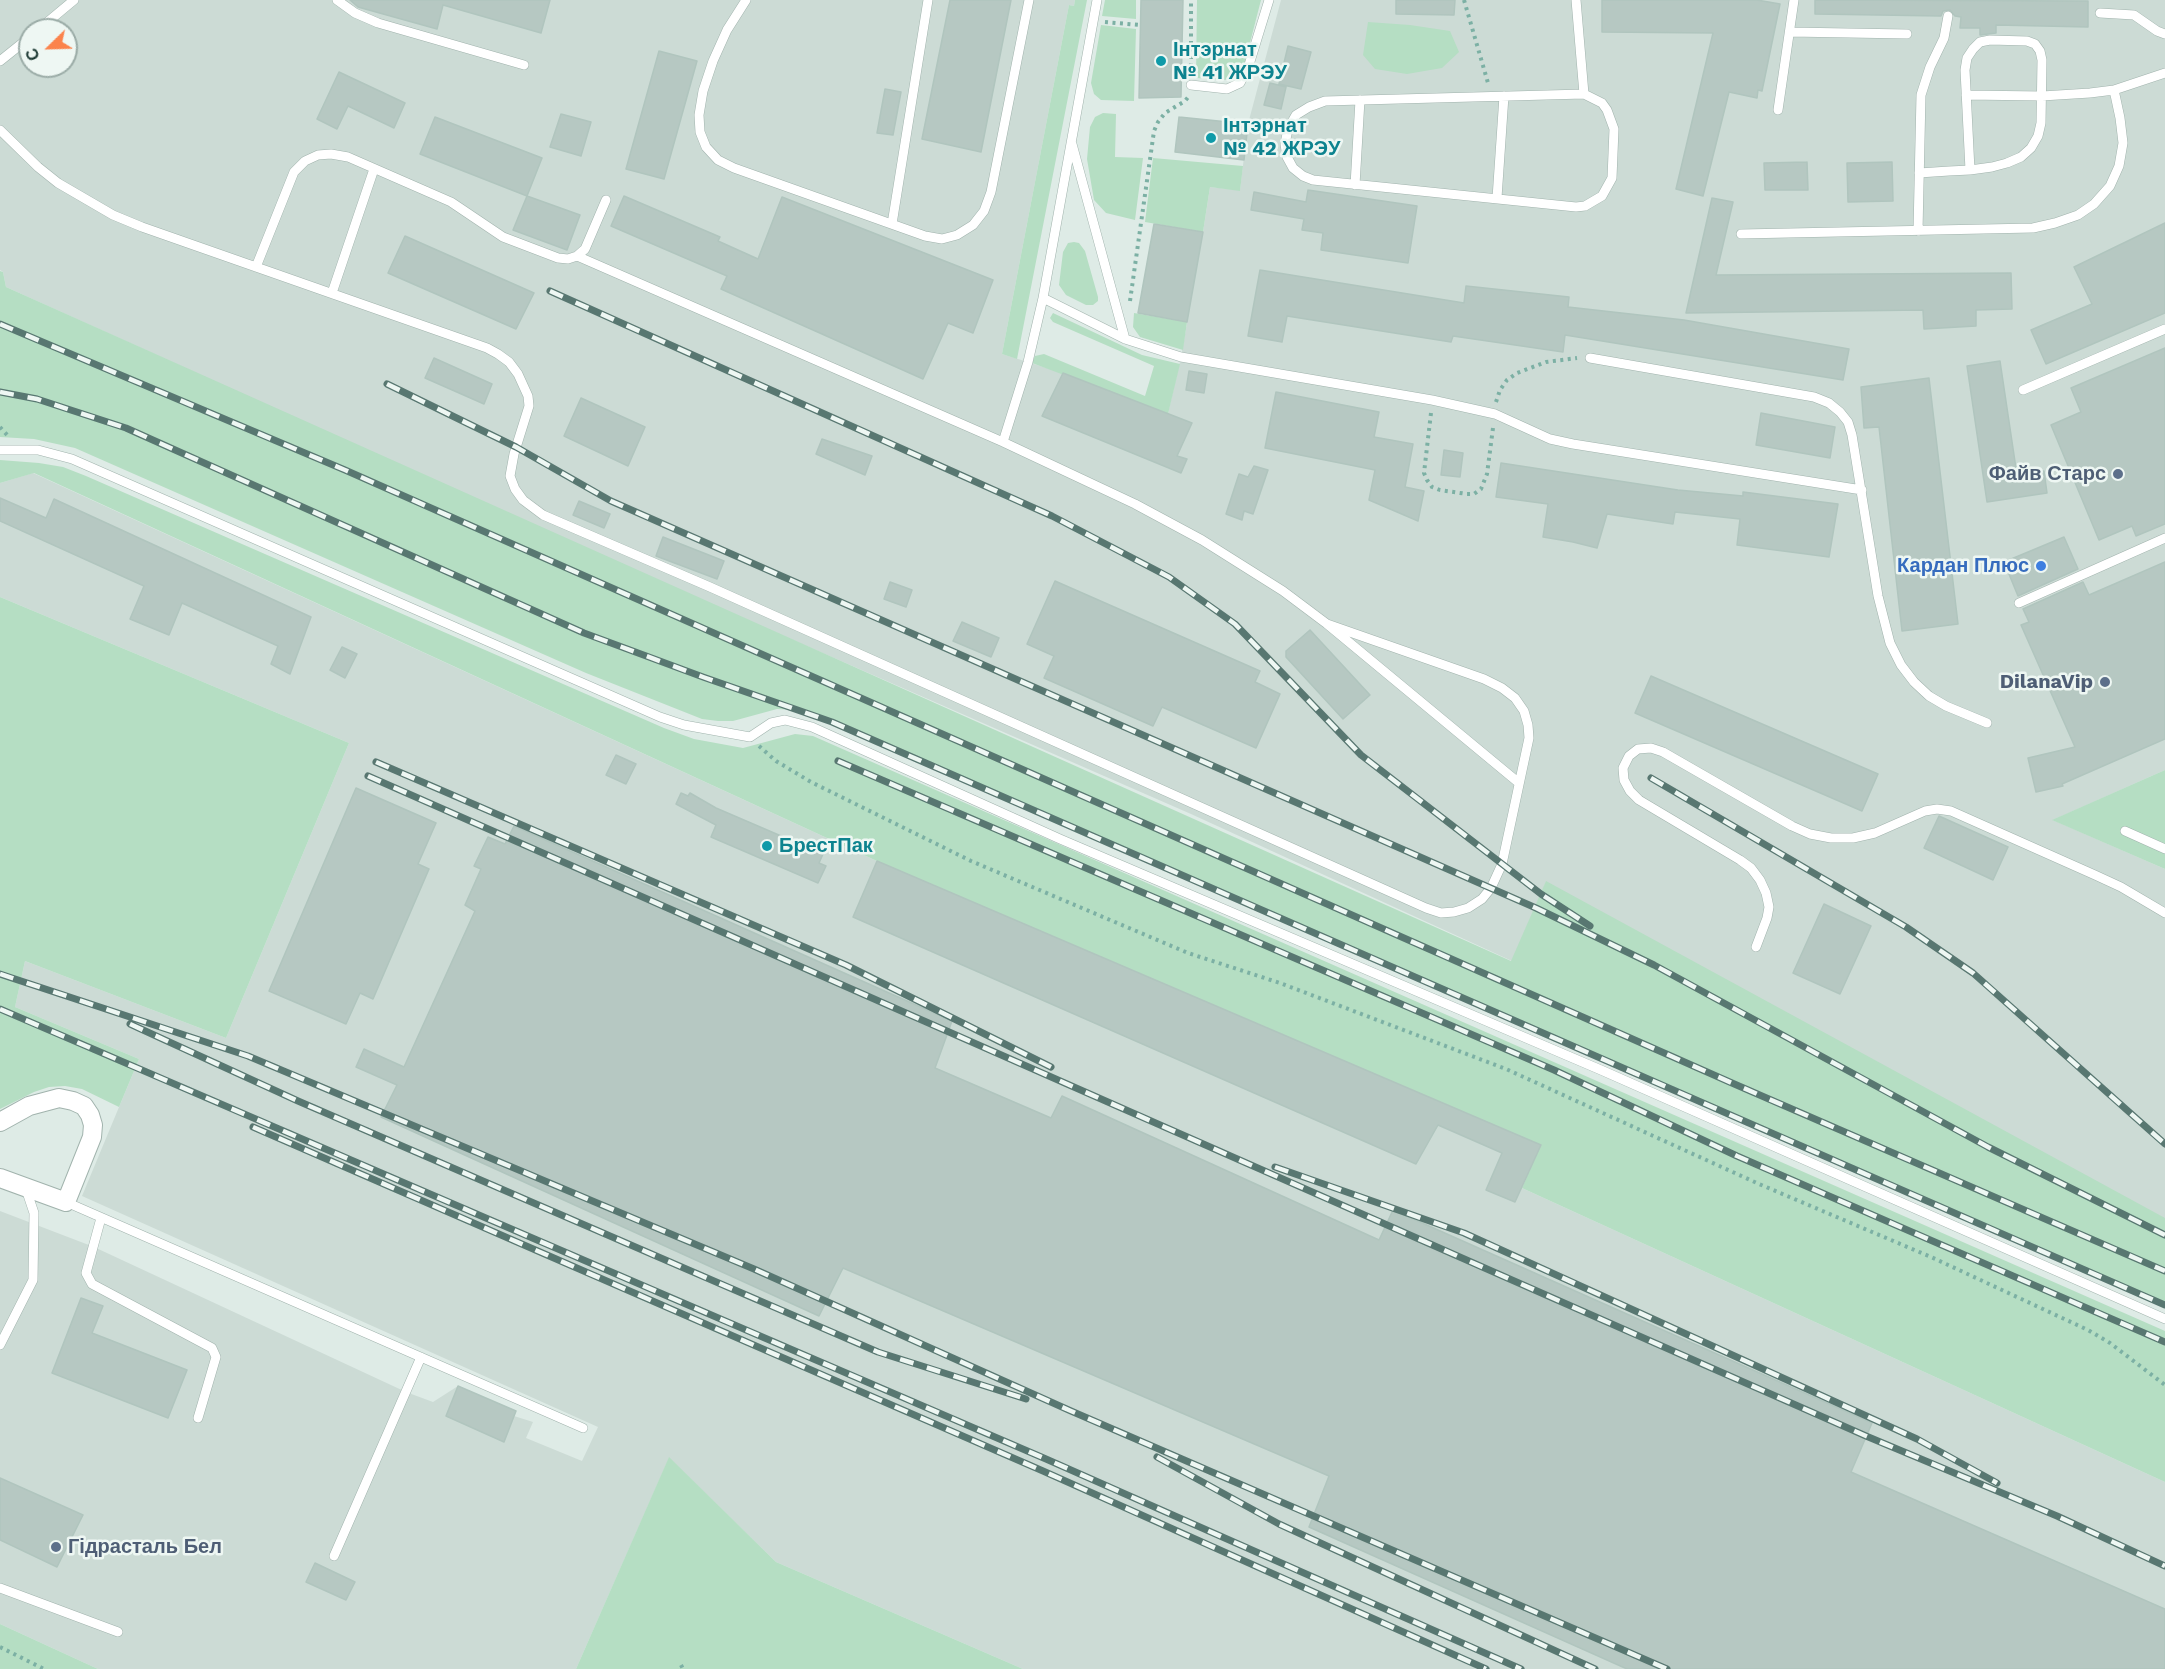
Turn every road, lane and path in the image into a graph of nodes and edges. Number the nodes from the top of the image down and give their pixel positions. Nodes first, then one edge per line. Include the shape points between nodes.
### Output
1 (75, 0) edge
2 (337, 0) edge
3 (746, 0) edge
4 (928, 0) edge
5 (1029, 0) edge
6 (1097, 0) edge
7 (1191, 0) edge
8 (1269, 0) edge
9 (1464, 0) edge
10 (1576, 0) edge
11 (1794, 0) edge
12 (2100, 13) dead end
13 (1948, 16) dead end
14 (53, 18) edge
15 (1093, 21) junction
16 (1140, 25) dead end
17 (1790, 32) junction
18 (1907, 34) dead end
19 (2165, 34) edge
20 (18, 47) edge
21 (0, 62) edge
22 (524, 65) dead end
23 (2165, 73) edge
24 (1191, 85) joint
25 (2114, 90) junction
26 (1584, 94) junction
27 (1966, 95) junction
28 (1492, 96) junction
29 (1504, 96) junction
30 (2042, 96) junction
31 (1360, 100) junction
32 (1171, 108) dead end
33 (1778, 110) dead end
34 (0, 130) edge
35 (1071, 142) junction
36 (374, 169) junction
37 (1970, 170) junction
38 (1919, 172) junction
39 (1355, 185) junction
40 (1497, 198) junction
41 (606, 200) dead end
42 (892, 224) junction
43 (1918, 231) junction
44 (1741, 234) dead end
45 (577, 256) junction
46 (256, 267) junction
47 (332, 293) junction
48 (1043, 298) junction
49 (1129, 304) dead end
50 (2165, 329) edge
51 (1125, 339) junction
52 (1590, 358) joint
53 (2023, 390) dead end
54 (1432, 400) junction
55 (1495, 414) junction
56 (1003, 442) junction
57 (0, 450) edge
58 (1862, 490) junction
59 (2165, 538) edge
60 (2019, 603) dead end
61 (1327, 624) junction
62 (1987, 723) dead end
63 (750, 737) junction
64 (1519, 783) junction
65 (2125, 831) dead end
66 (2165, 849) edge
67 (2165, 913) edge
68 (1756, 947) dead end
69 (0, 1122) edge
70 (0, 1178) edge
71 (25, 1187) junction
72 (66, 1202) junction
73 (100, 1218) junction
74 (2165, 1320) edge
75 (0, 1345) edge
76 (422, 1357) junction
77 (2165, 1385) edge
78 (198, 1418) dead end
79 (583, 1428) dead end
80 (334, 1556) dead end
81 (0, 1588) edge
82 (118, 1632) dead end
83 (0, 1647) edge
84 (44, 1669) edge

1 - 14 lane
2 - 22 lane via 378,23
3 - 42 lane via 727,30 703,91 699,115 706,147 718,160 734,168
4 - 42 lane
5 - 42 lane via 984,211 973,225 957,235 942,238
6 - 15 lane
7 - 24 path
8 - 24 lane via 1240,83 1227,89
9 - 28 path
10 - 26 lane
11 - 17 lane
12 - 19 lane via 2134,15
13 - 38 lane via 1944,38 1921,95
15 - 16 path
15 - 35 lane
17 - 18 lane
17 - 33 lane
20 - 21 lane
23 - 25 lane
25 - 30 lane
25 - 43 lane via 2122,143 2120,166 2110,186 2094,204 2078,215 2033,228
26 - 29 lane
26 - 40 lane via 1602,103 1614,129 1612,178 1602,196 1576,207
27 - 30 lane
27 - 30 lane via 1967,58 1980,42 1990,40 2035,44 2042,60
27 - 37 lane
28 - 29 lane
28 - 31 lane
29 - 40 lane
30 - 37 lane via 2041,123 2031,148 2007,164
31 - 39 lane
31 - 39 lane via 1309,107 1296,115 1285,144 1293,168 1303,176
32 - 49 path via 1158,122 1151,142
34 - 46 lane via 58,183 104,210
35 - 48 lane
35 - 51 lane
36 - 45 lane via 451,202 503,237 558,258
36 - 46 lane via 331,154 305,161 287,186
36 - 47 lane
37 - 38 lane
38 - 43 lane
39 - 40 lane
41 - 45 lane via 590,240
43 - 44 lane
45 - 56 lane
46 - 47 lane
47 - 64 lane via 487,348 509,362 524,386 529,406 510,476 523,500 543,515 1426,908 1441,913 1468,908 1491,888 1502,864
48 - 51 lane
48 - 56 lane
50 - 53 lane
51 - 54 lane via 1182,357
52 - 55 path via 1559,359 1517,373 1500,390
52 - 58 lane via 1814,397 1829,403 1848,422
54 - 55 lane
54 - 55 path via 1424,473 1432,487 1440,490 1474,494 1481,489 1487,474
55 - 58 lane via 1550,439 1573,444
56 - 61 lane via 1202,540 1275,585
57 - 63 lane via 38,450 72,459 660,717
58 - 62 lane via 1883,621 1901,665 1929,696
59 - 60 lane
61 - 64 lane
61 - 64 lane via 1484,679 1515,698 1524,711 1529,738
63 - 74 lane via 771,723 785,720 812,727 1060,839 1601,1070
63 - 77 path via 791,771 971,861 1188,953 1280,983 1506,1069 2068,1320 2110,1343
65 - 66 lane
67 - 68 lane via 2095,874 1951,811 1925,811 1875,833 1853,838 1810,834 1663,752 1638,749 1623,768 1630,791 1740,860 1760,880 1769,907
69 - 72 street via 45,1100 59,1098 84,1106 93,1125 92,1137
70 - 71 street
71 - 72 street
71 - 75 lane via 34,1213 33,1280
72 - 73 lane
73 - 76 lane
73 - 78 lane via 86,1273 92,1284 212,1348 216,1357
76 - 79 lane
76 - 80 lane
81 - 82 lane
83 - 84 path

